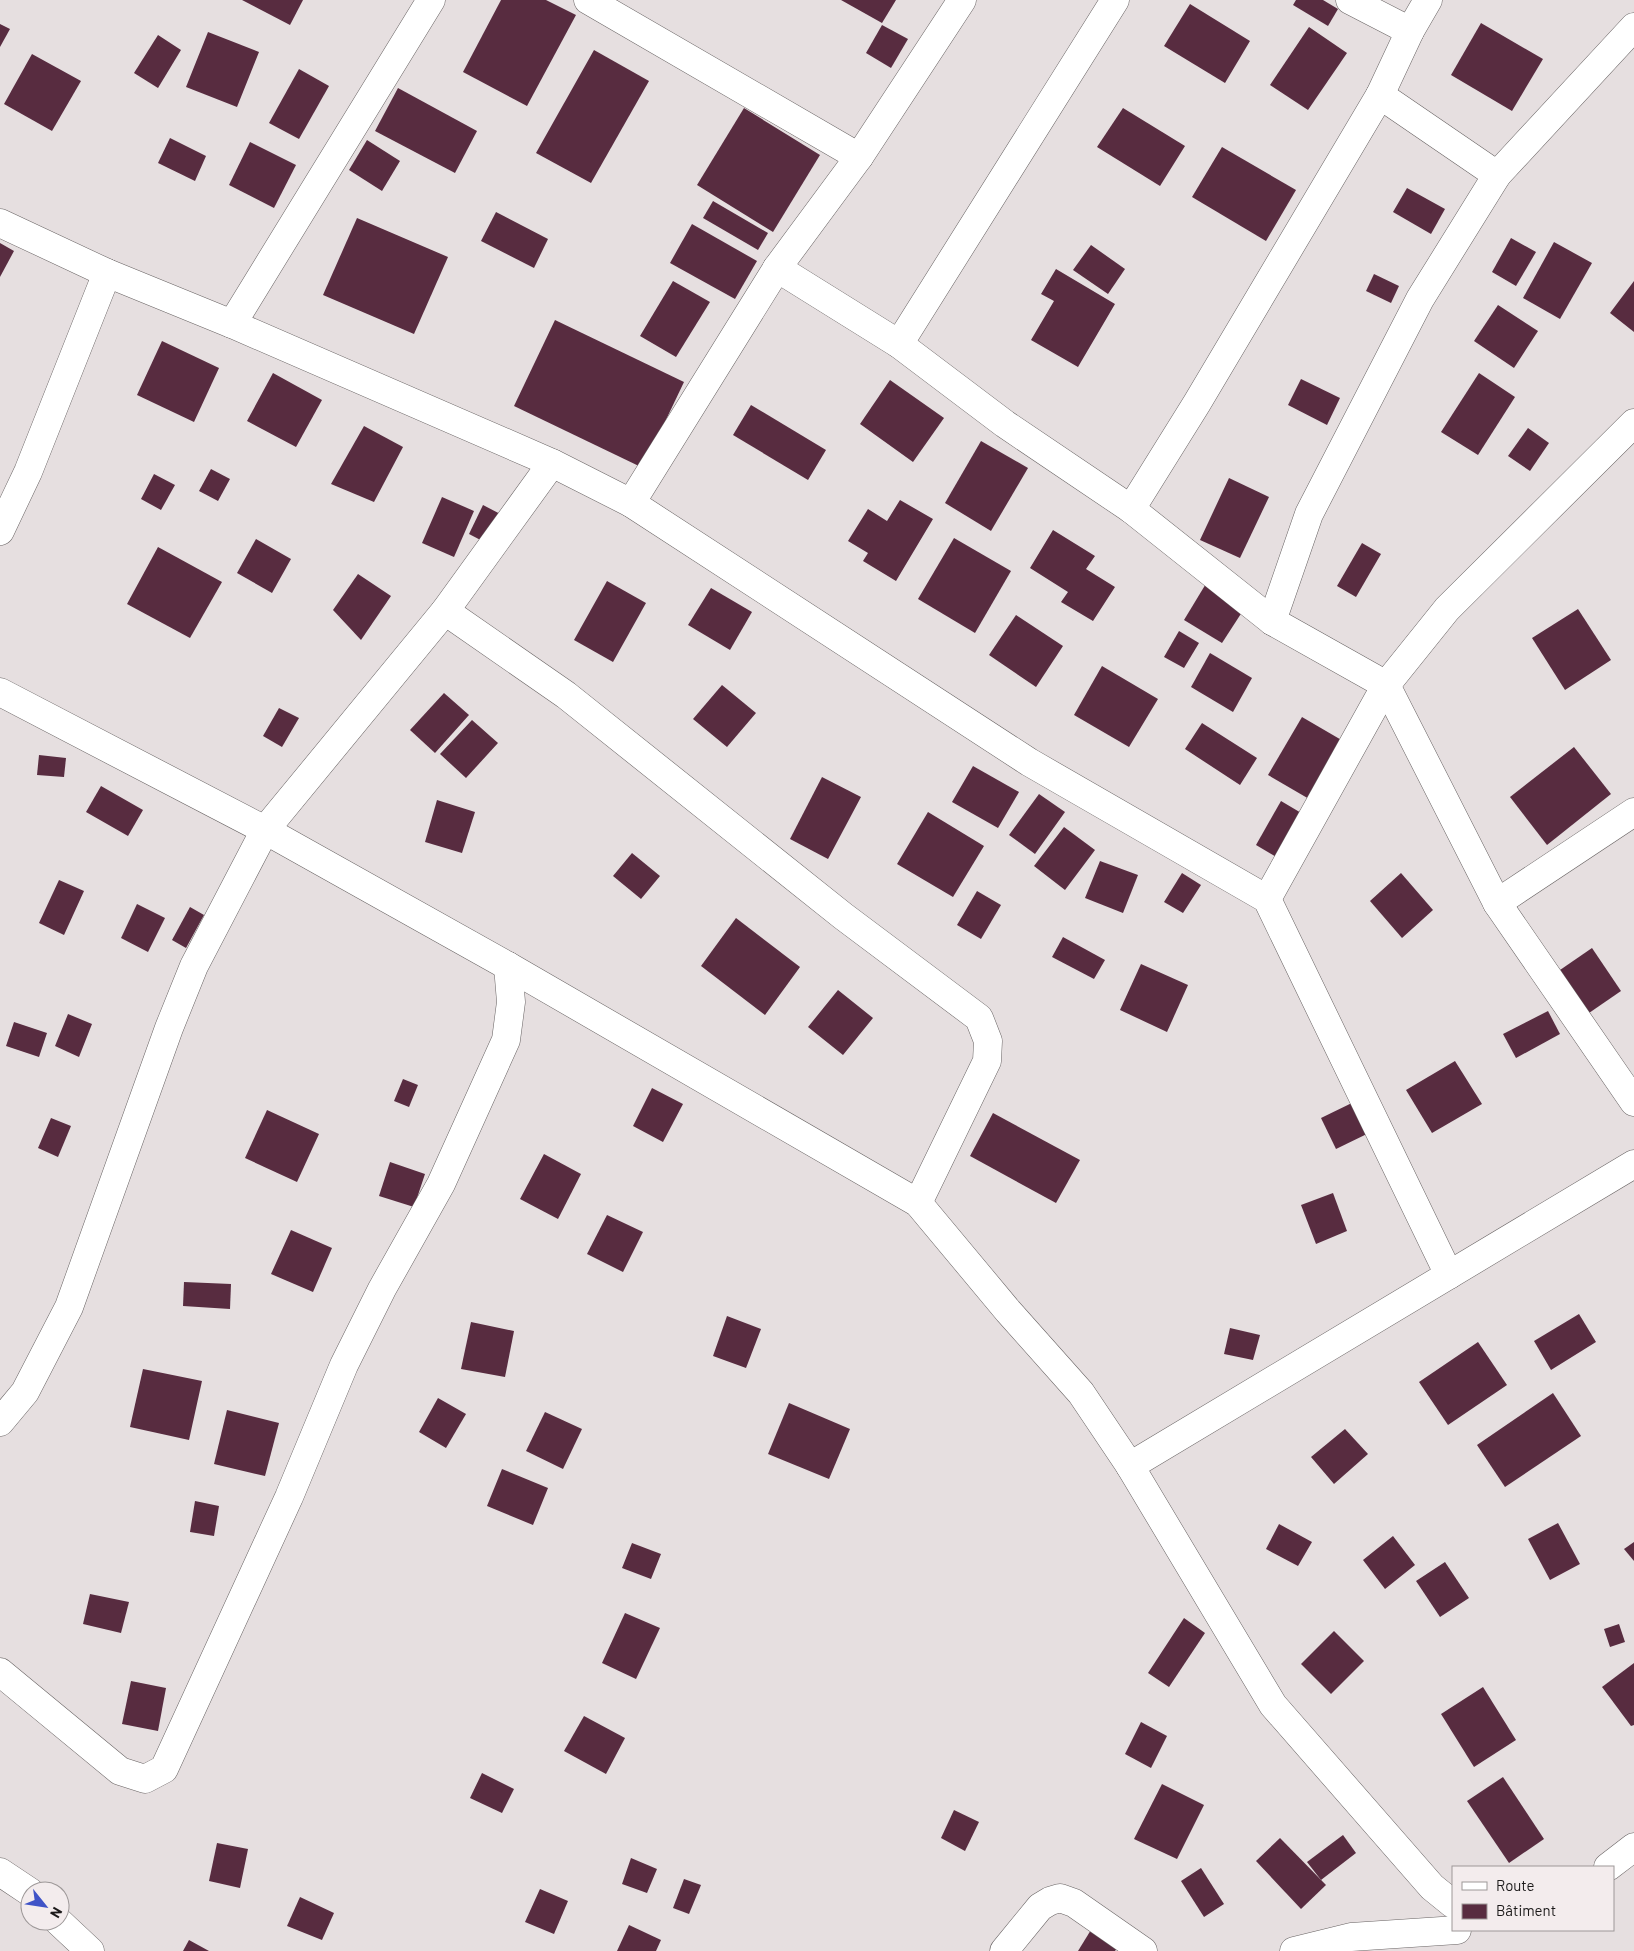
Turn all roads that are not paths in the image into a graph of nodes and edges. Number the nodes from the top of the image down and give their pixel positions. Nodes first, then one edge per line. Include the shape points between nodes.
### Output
1 (431, 0) edge
2 (588, 0) edge
3 (962, 0) edge
4 (1115, 0) edge
5 (1350, 0) edge
6 (1428, 0) edge
7 (1634, 27) edge
8 (1410, 31) junction
9 (1380, 95) junction
10 (859, 157) junction
11 (1497, 175) junction
12 (0, 222) edge
13 (777, 268) junction
14 (107, 273) junction
15 (232, 324) junction
16 (899, 344) junction
17 (1634, 423) edge
18 (552, 463) junction
19 (632, 503) junction
20 (1131, 509) junction
21 (0, 532) edge
22 (445, 611) junction
23 (1272, 621) junction
24 (1386, 685) junction
25 (0, 692) edge
26 (1634, 812) edge
27 (265, 830) junction
28 (1267, 899) junction
29 (1497, 903) junction
30 (508, 966) junction
31 (1634, 1102) edge
32 (1634, 1164) edge
33 (918, 1203) junction
34 (1449, 1275) junction
35 (0, 1422) edge
36 (1130, 1466) junction
37 (0, 1672) edge
38 (1634, 1847) edge
39 (1609, 1866) edge
40 (0, 1872) edge
41 (20, 1885) edge
42 (1452, 1903) edge
43 (1452, 1930) edge
44 (66, 1931) edge
45 (90, 1951) edge
46 (1004, 1951) edge
47 (1143, 1951) edge
48 (1294, 1951) edge

1 - 15 street
2 - 10 street
3 - 10 street
4 - 16 street
5 - 8 street
6 - 8 street
7 - 11 street
8 - 9 street
9 - 11 street
9 - 20 street
10 - 13 street
11 - 23 street via 1420,299 1309,514
12 - 14 street
13 - 16 street
13 - 19 street
14 - 15 street
14 - 21 street via 28,472
15 - 18 street
16 - 20 street via 1005,424
17 - 24 street via 1447,609
18 - 19 street
18 - 22 street
19 - 28 street via 1029,762
20 - 23 street
22 - 27 street
22 - 33 street via 566,695 842,916 979,1018 988,1041 987,1062
23 - 24 street
24 - 28 street
24 - 29 street
25 - 27 street
26 - 29 street
27 - 30 street
27 - 35 street via 194,966 69,1307 25,1392
28 - 34 street
29 - 31 street
30 - 33 street
30 - 37 street via 511,1002 506,1040 441,1184 344,1365 289,1497 164,1769 145,1779 120,1770
32 - 34 street
33 - 36 street via 1081,1393
34 - 36 street
36 - 42 street via 1273,1705 1432,1887
38 - 39 street
40 - 41 street
43 - 48 street via 1351,1937
44 - 45 street
46 - 47 street via 1040,1907 1060,1898 1074,1902

